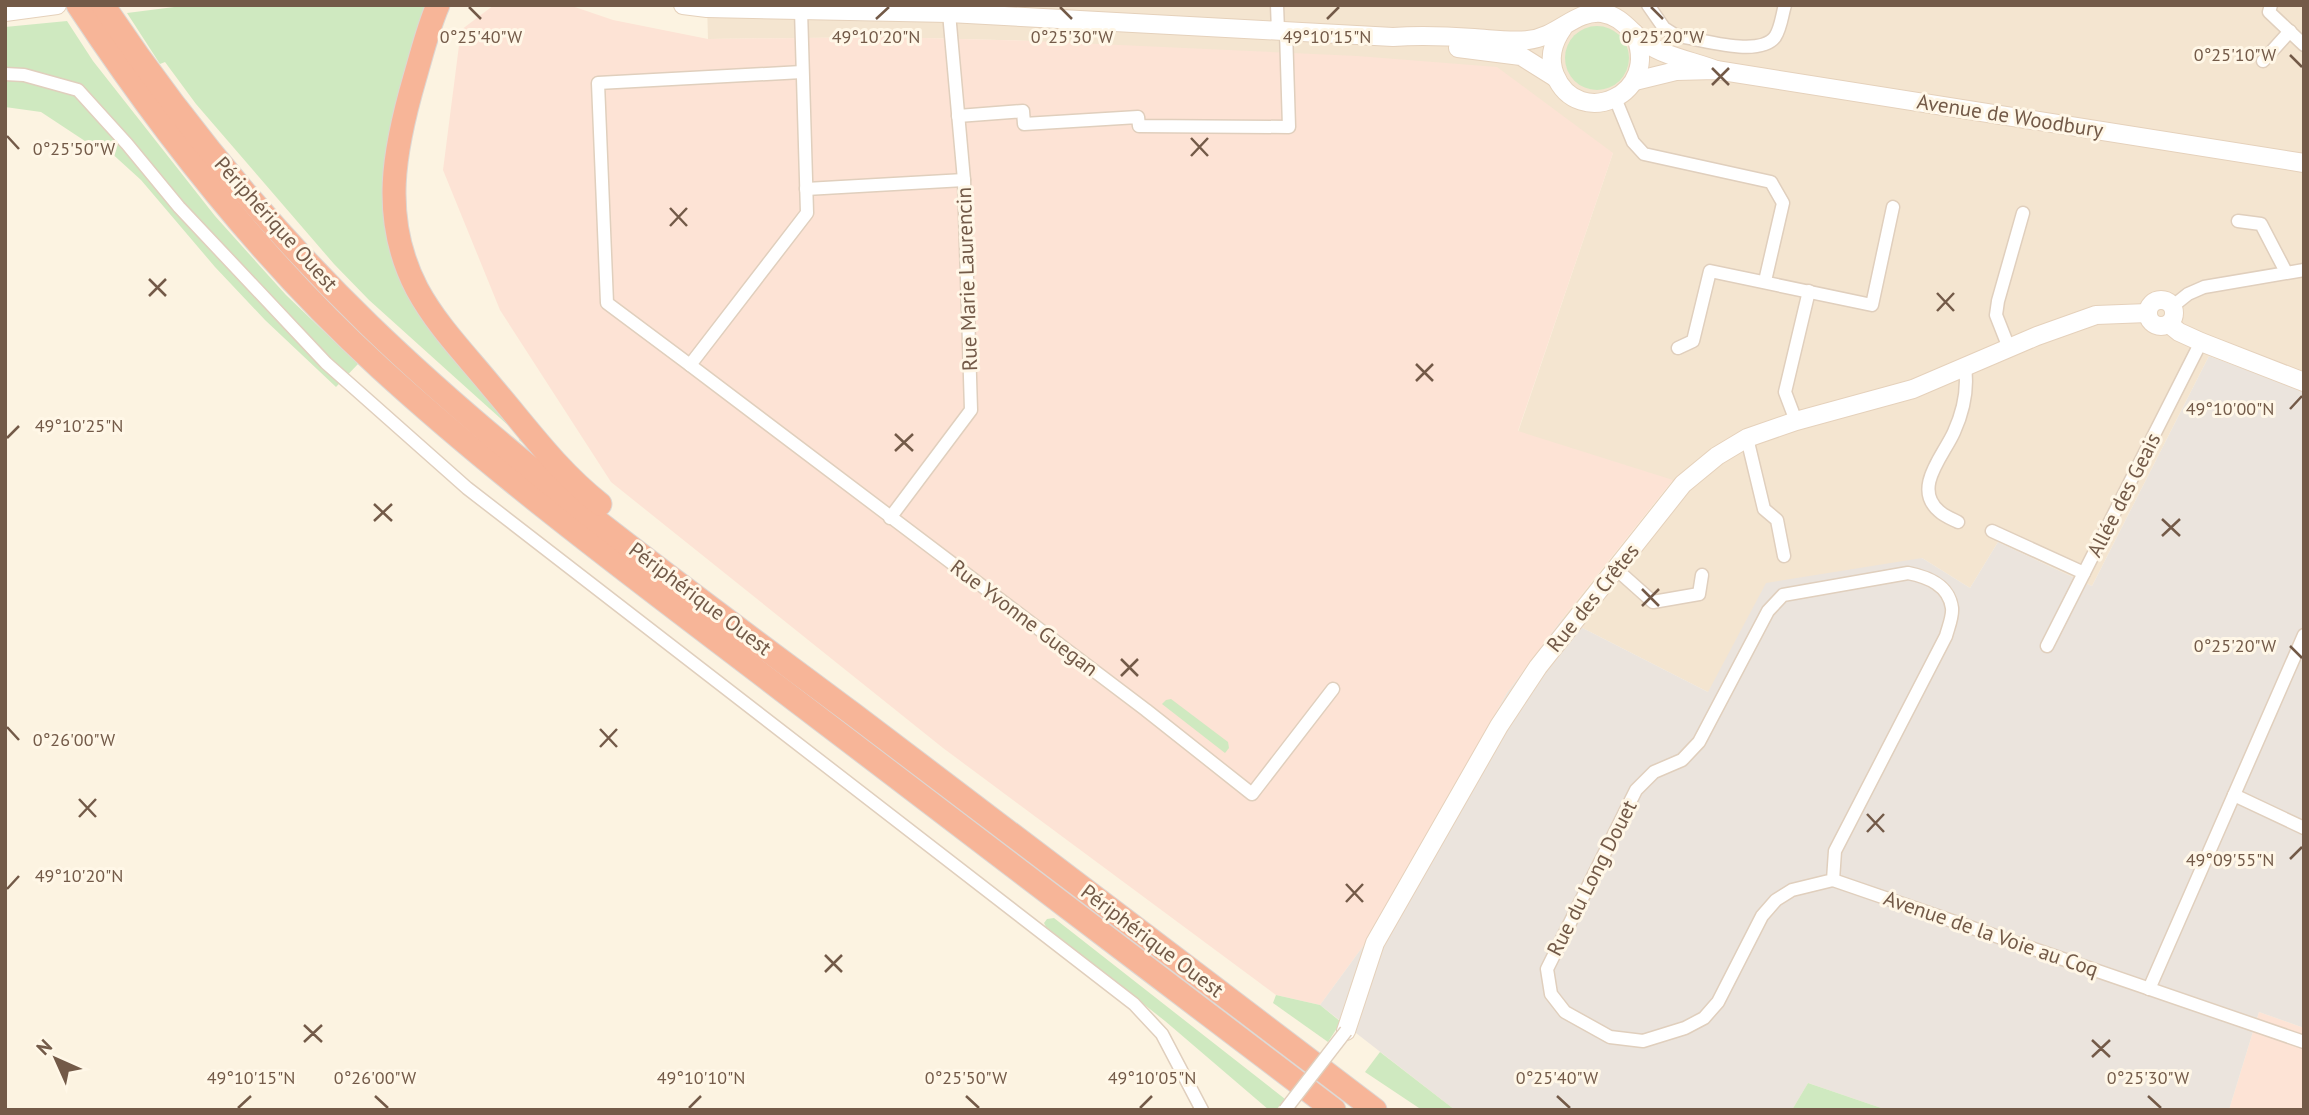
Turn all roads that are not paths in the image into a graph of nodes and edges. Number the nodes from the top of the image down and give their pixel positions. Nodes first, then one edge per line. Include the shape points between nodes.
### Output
1 (57, 5) edge
2 (78, 5) edge
3 (103, 5) edge
4 (438, 5) edge
5 (683, 5) edge
6 (1277, 5) edge
7 (1648, 5) edge
8 (1785, 5) edge
9 (2271, 5) edge
10 (1588, 9) edge
11 (801, 10) junction
12 (946, 10) edge
13 (5, 12) edge
14 (1567, 18) edge
15 (1282, 31) junction
16 (2290, 32) junction
17 (1634, 33) junction
18 (1393, 37) junction
19 (2304, 45) edge
20 (127, 61) junction
21 (2263, 61) dead end
22 (1716, 70) junction
23 (802, 72) junction
24 (5, 74) edge
25 (1556, 78) junction
26 (1635, 81) junction
27 (1615, 99) junction
28 (958, 116) junction
29 (2304, 163) edge
30 (964, 180) junction
31 (806, 189) junction
32 (1893, 207) dead end
33 (2023, 213) dead end
34 (2238, 221) dead end
35 (2304, 270) edge
36 (2286, 272) junction
37 (1765, 281) junction
38 (1809, 291) junction
39 (2171, 315) junction
40 (2201, 342) junction
41 (1678, 348) dead end
42 (2009, 348) junction
43 (690, 365) junction
44 (1965, 368) junction
45 (2304, 382) edge
46 (1796, 421) junction
47 (1747, 438) junction
48 (890, 518) junction
49 (1958, 522) dead end
50 (1993, 531) dead end
51 (1784, 556) dead end
52 (1616, 569) junction
53 (2084, 573) junction
54 (1702, 575) dead end
55 (692, 594) junction
56 (2304, 635) edge
57 (2047, 646) dead end
58 (1333, 690) dead end
59 (2234, 795) junction
60 (2304, 828) edge
61 (1833, 880) junction
62 (2149, 989) junction
63 (1346, 1031) joint
64 (2304, 1042) edge
65 (1202, 1110) edge
66 (1286, 1110) edge
67 (1334, 1110) edge
68 (1375, 1110) edge

1 - 13 street
2 - 20 highway, Périphérique Ouest
3 - 20 highway, Périphérique Ouest
4 - 55 highway via 408,100 394,169 398,233 412,276 456,345 554,463 647,542
5 - 11 street, Avenue de Woodbury
6 - 15 street
7 - 8 street via 1664,29 1675,35 1754,48 1773,40
9 - 16 street via 2269,12
10 - 14 street, Avenue de Woodbury
10 - 17 street, Avenue de Woodbury via 1611,15
11 - 12 street, Avenue de Woodbury
11 - 23 street
12 - 15 street, Avenue de Woodbury
12 - 28 street, Rue Marie Laurencin
14 - 18 street, Avenue de Woodbury via 1541,38 1527,40 1423,34
14 - 25 street via 1551,57
15 - 18 street, Avenue de Woodbury
15 - 28 street via 1289,127 1139,126 1138,117 1024,124 1023,111
16 - 19 street
16 - 21 street
17 - 22 street, Avenue de Woodbury via 1662,52
17 - 26 street via 1641,57
18 - 25 street, Avenue de Woodbury via 1521,56
20 - 55 highway, Périphérique Ouest via 368,324 508,449
20 - 67 highway, Périphérique Ouest via 208,182 304,293 377,366 490,465
22 - 26 street, Avenue de Woodbury via 1676,71
22 - 29 street, Avenue de Woodbury
23 - 31 street
23 - 43 street via 598,83 607,303
24 - 65 street via 78,90 179,207 326,363 467,488 1135,1004 1162,1034
25 - 27 street, Avenue de Woodbury via 1581,100
26 - 27 street, Avenue de Woodbury
27 - 37 street via 1633,142 1644,154 1771,181 1783,203
28 - 30 street, Rue Marie Laurencin
30 - 31 street
30 - 48 street, Rue Marie Laurencin via 971,411
31 - 43 street via 807,213
32 - 38 street via 1872,305
33 - 42 street via 1996,315
34 - 36 street via 2261,224
35 - 36 street
36 - 39 street via 2204,287 2188,294
37 - 38 street
37 - 41 street via 1710,271 1693,341
38 - 46 street via 1785,392
39 - 40 street via 2179,332
39 - 42 street, Rue des Crêtes via 2164,327 2155,325 2148,313 2096,314
40 - 45 street
40 - 53 street, Allée des Geais
42 - 44 street, Rue des Crêtes
43 - 48 street
44 - 46 street, Rue des Crêtes via 1913,389
44 - 49 street via 1968,387 1954,432 1931,472 1928,491 1937,510
46 - 47 street, Rue des Crêtes
47 - 51 street via 1764,509 1777,520
47 - 52 street, Rue des Crêtes via 1683,484
48 - 58 street, Rue Yvonne Guegan via 1252,794
50 - 53 street, Allée des Geais
52 - 54 street via 1653,602 1699,594
52 - 63 street, Rue des Crêtes via 1538,667 1499,726 1375,943
53 - 57 street, Allée des Geais
55 - 68 highway, Périphérique Ouest
56 - 59 street
59 - 60 street
59 - 62 street
61 - 61 street, Rue du Long Douet via 1835,851 1946,636 1952,610 1946,591 1928,577 1908,573 1783,595 1768,611 1699,743 1682,760 1654,772 1636,790 1547,969 1551,994 1565,1012 1609,1037 1643,1041 1685,1028 1718,1002 1762,916 1776,900 1792,890
61 - 62 street, Avenue de la Voie au Coq
62 - 64 street, Avenue de la Voie au Coq
63 - 66 street, bridge

